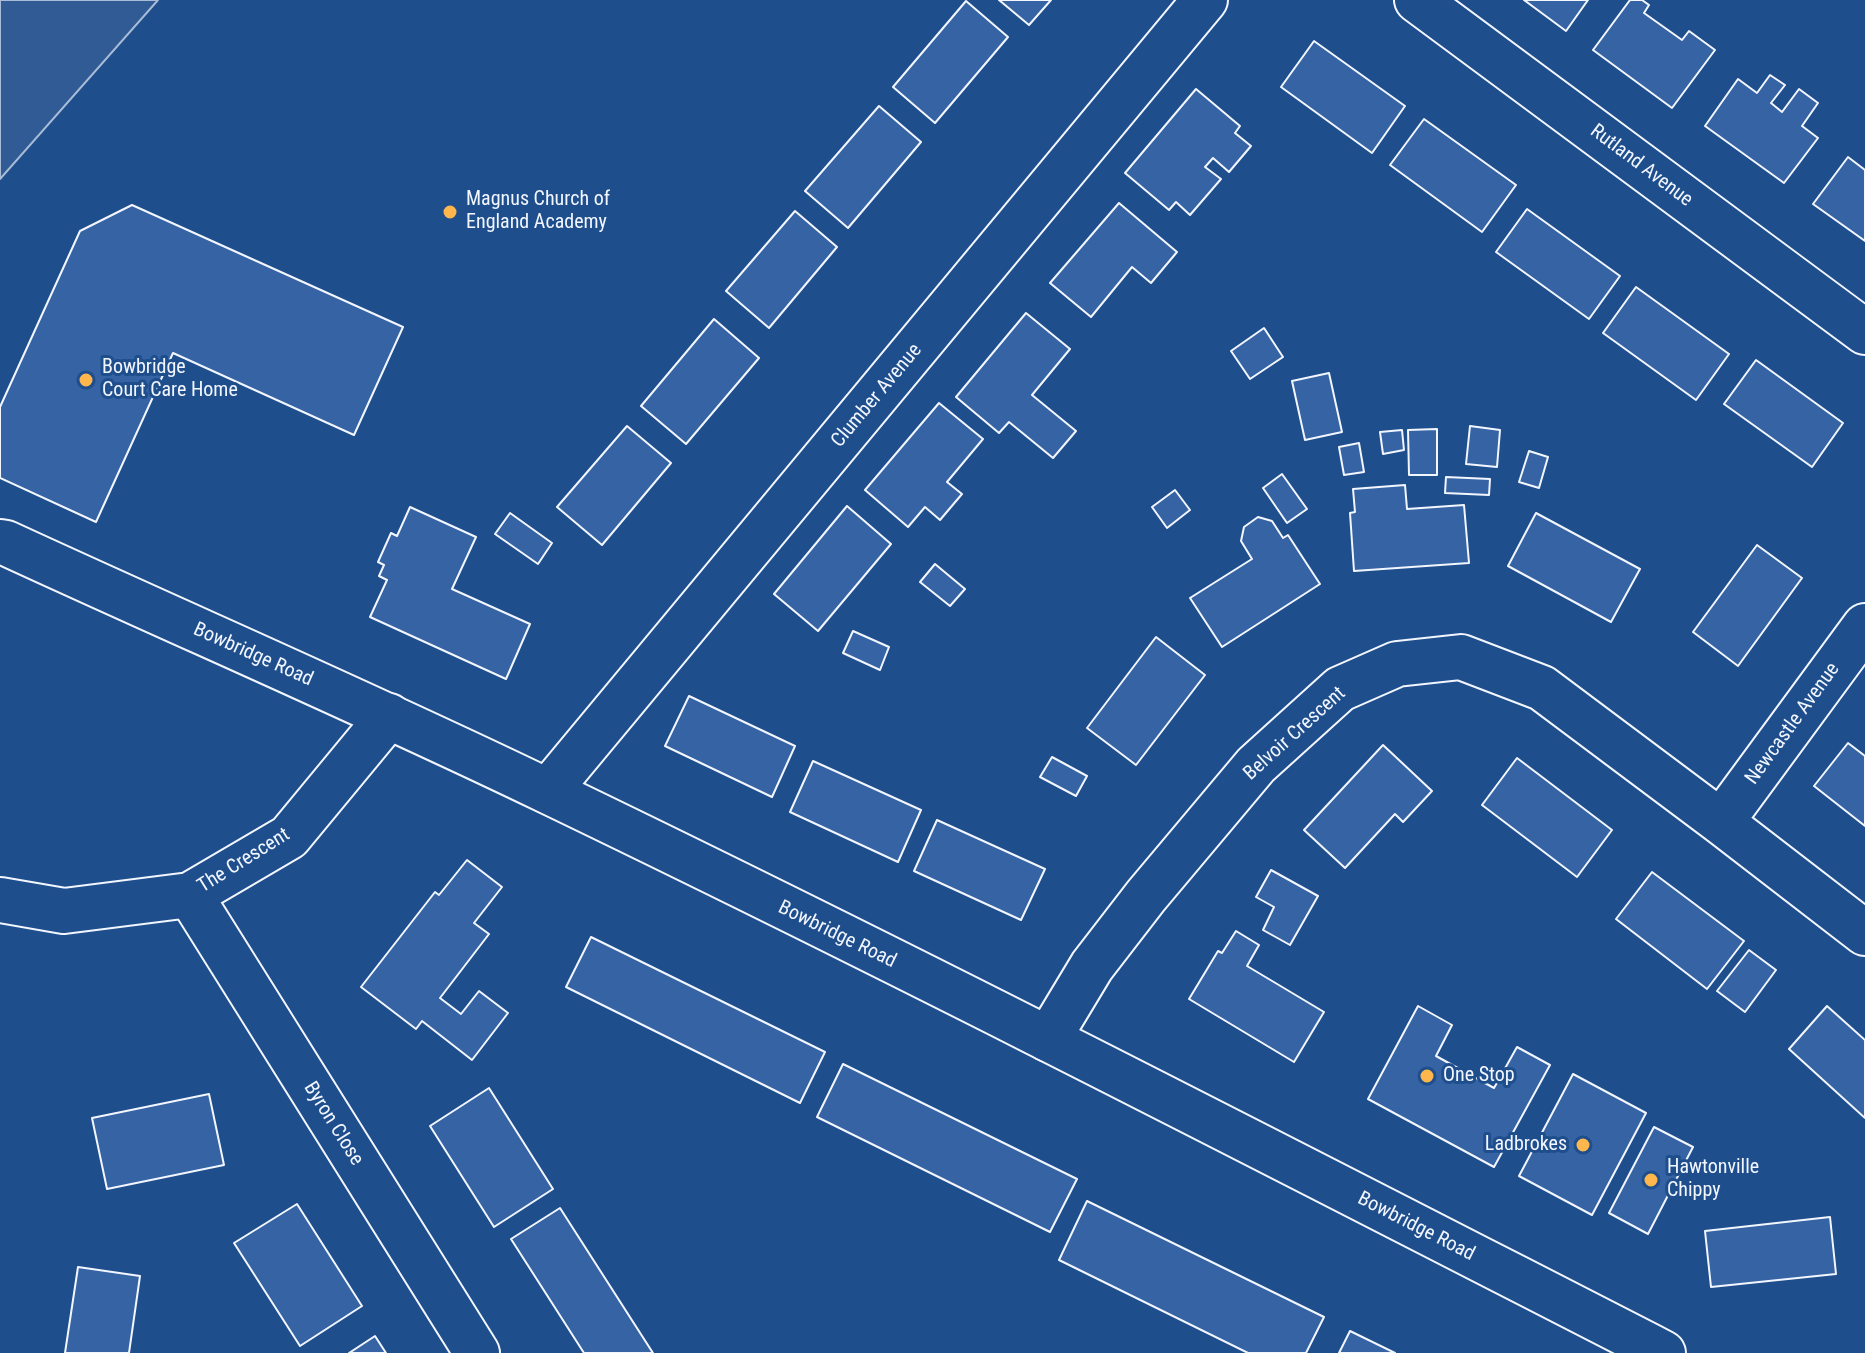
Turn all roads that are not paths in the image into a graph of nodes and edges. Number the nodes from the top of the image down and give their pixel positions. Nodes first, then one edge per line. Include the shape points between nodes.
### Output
1 (1205, 0) edge
2 (1417, 0) edge
3 (1865, 332) edge
4 (0, 542) edge
5 (1865, 626) edge
6 (389, 716) junction
7 (548, 791) junction
8 (1721, 822) junction
9 (190, 895) junction
10 (0, 900) edge
11 (1865, 933) edge
12 (1048, 1039) junction
13 (477, 1353) edge
14 (1663, 1353) edge

1 - 7 street, Clumber Avenue
2 - 3 street, Rutland Avenue
4 - 6 street, Bowbridge Road
5 - 8 street, Newcastle Avenue
6 - 7 street, Bowbridge Road
6 - 9 street, The Crescent via 289,837
7 - 12 street, Bowbridge Road
8 - 11 street, Belvoir Crescent
8 - 12 street, Belvoir Crescent via 1542,688 1461,657 1397,664 1340,689 1256,765 1092,966
9 - 10 street, The Crescent via 64,911
9 - 13 street, Byron Close
12 - 14 street, Bowbridge Road

